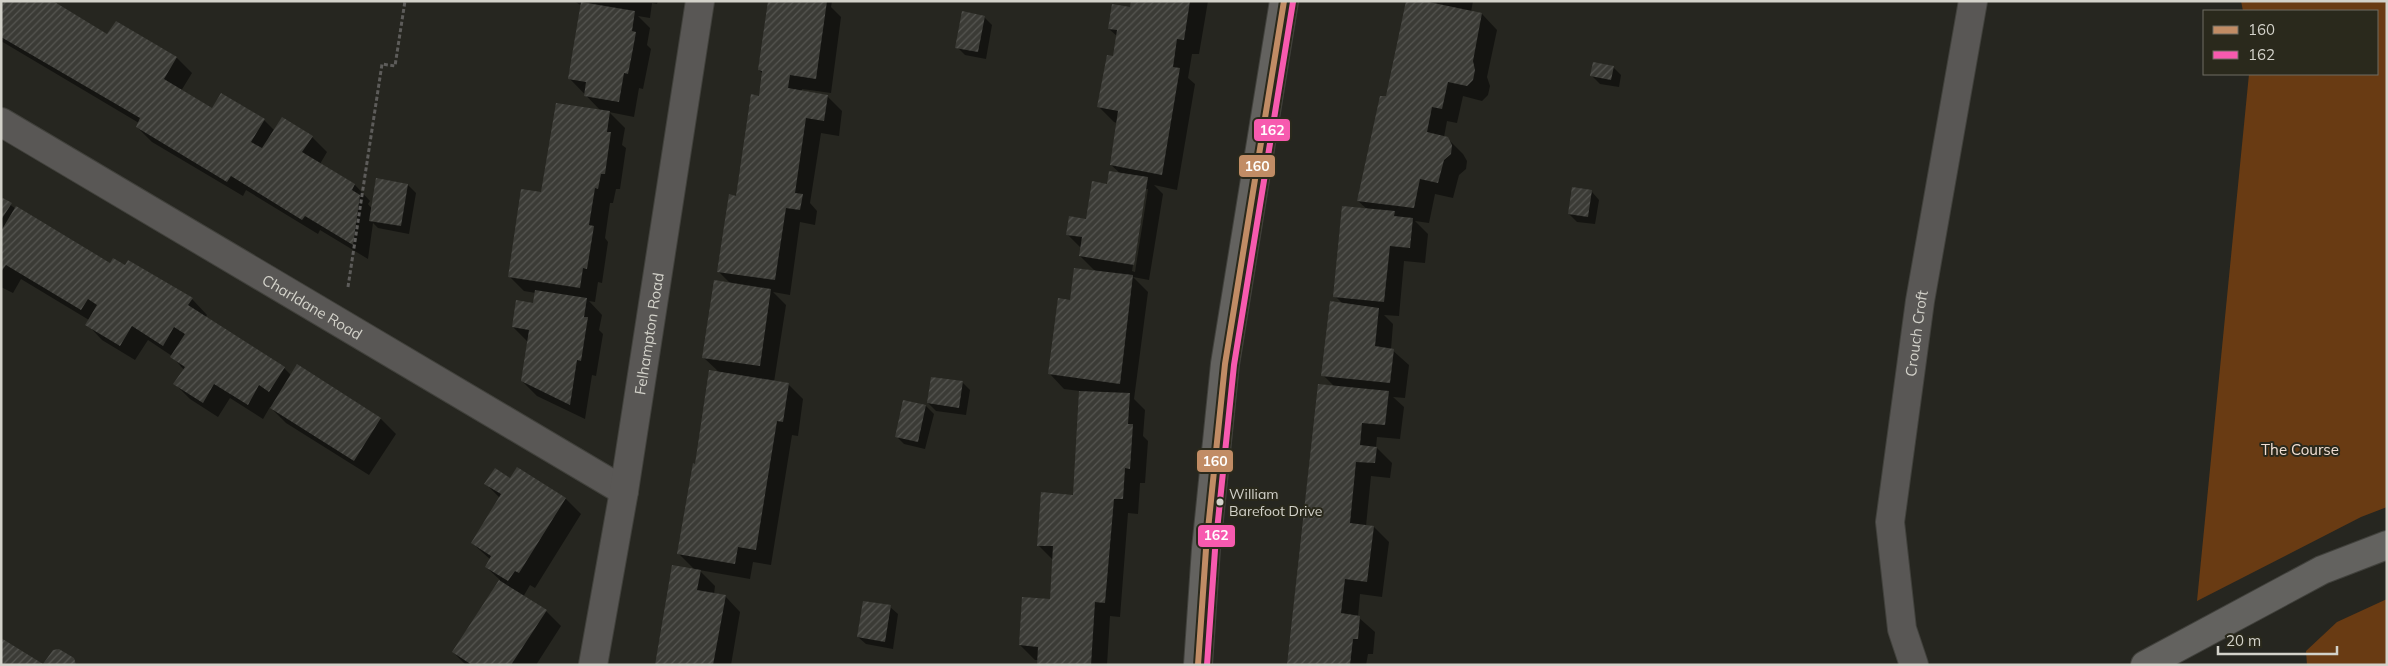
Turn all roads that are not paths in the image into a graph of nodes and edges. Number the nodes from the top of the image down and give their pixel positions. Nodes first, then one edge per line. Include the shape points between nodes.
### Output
1 (700, 1) edge
2 (1284, 1) edge
3 (1972, 1) edge
4 (1, 122) edge
5 (624, 491) junction
6 (2387, 545) edge
7 (593, 665) edge
8 (1198, 665) edge
9 (1914, 665) edge
10 (2144, 665) edge

1 - 5 street, Felhampton Road
2 - 8 main road via 1225,364
3 - 9 street, Crouch Croft via 1920,301 1890,522 1902,629
4 - 5 street, Charldane Road
5 - 7 street, Felhampton Road
6 - 10 main road via 2322,570

